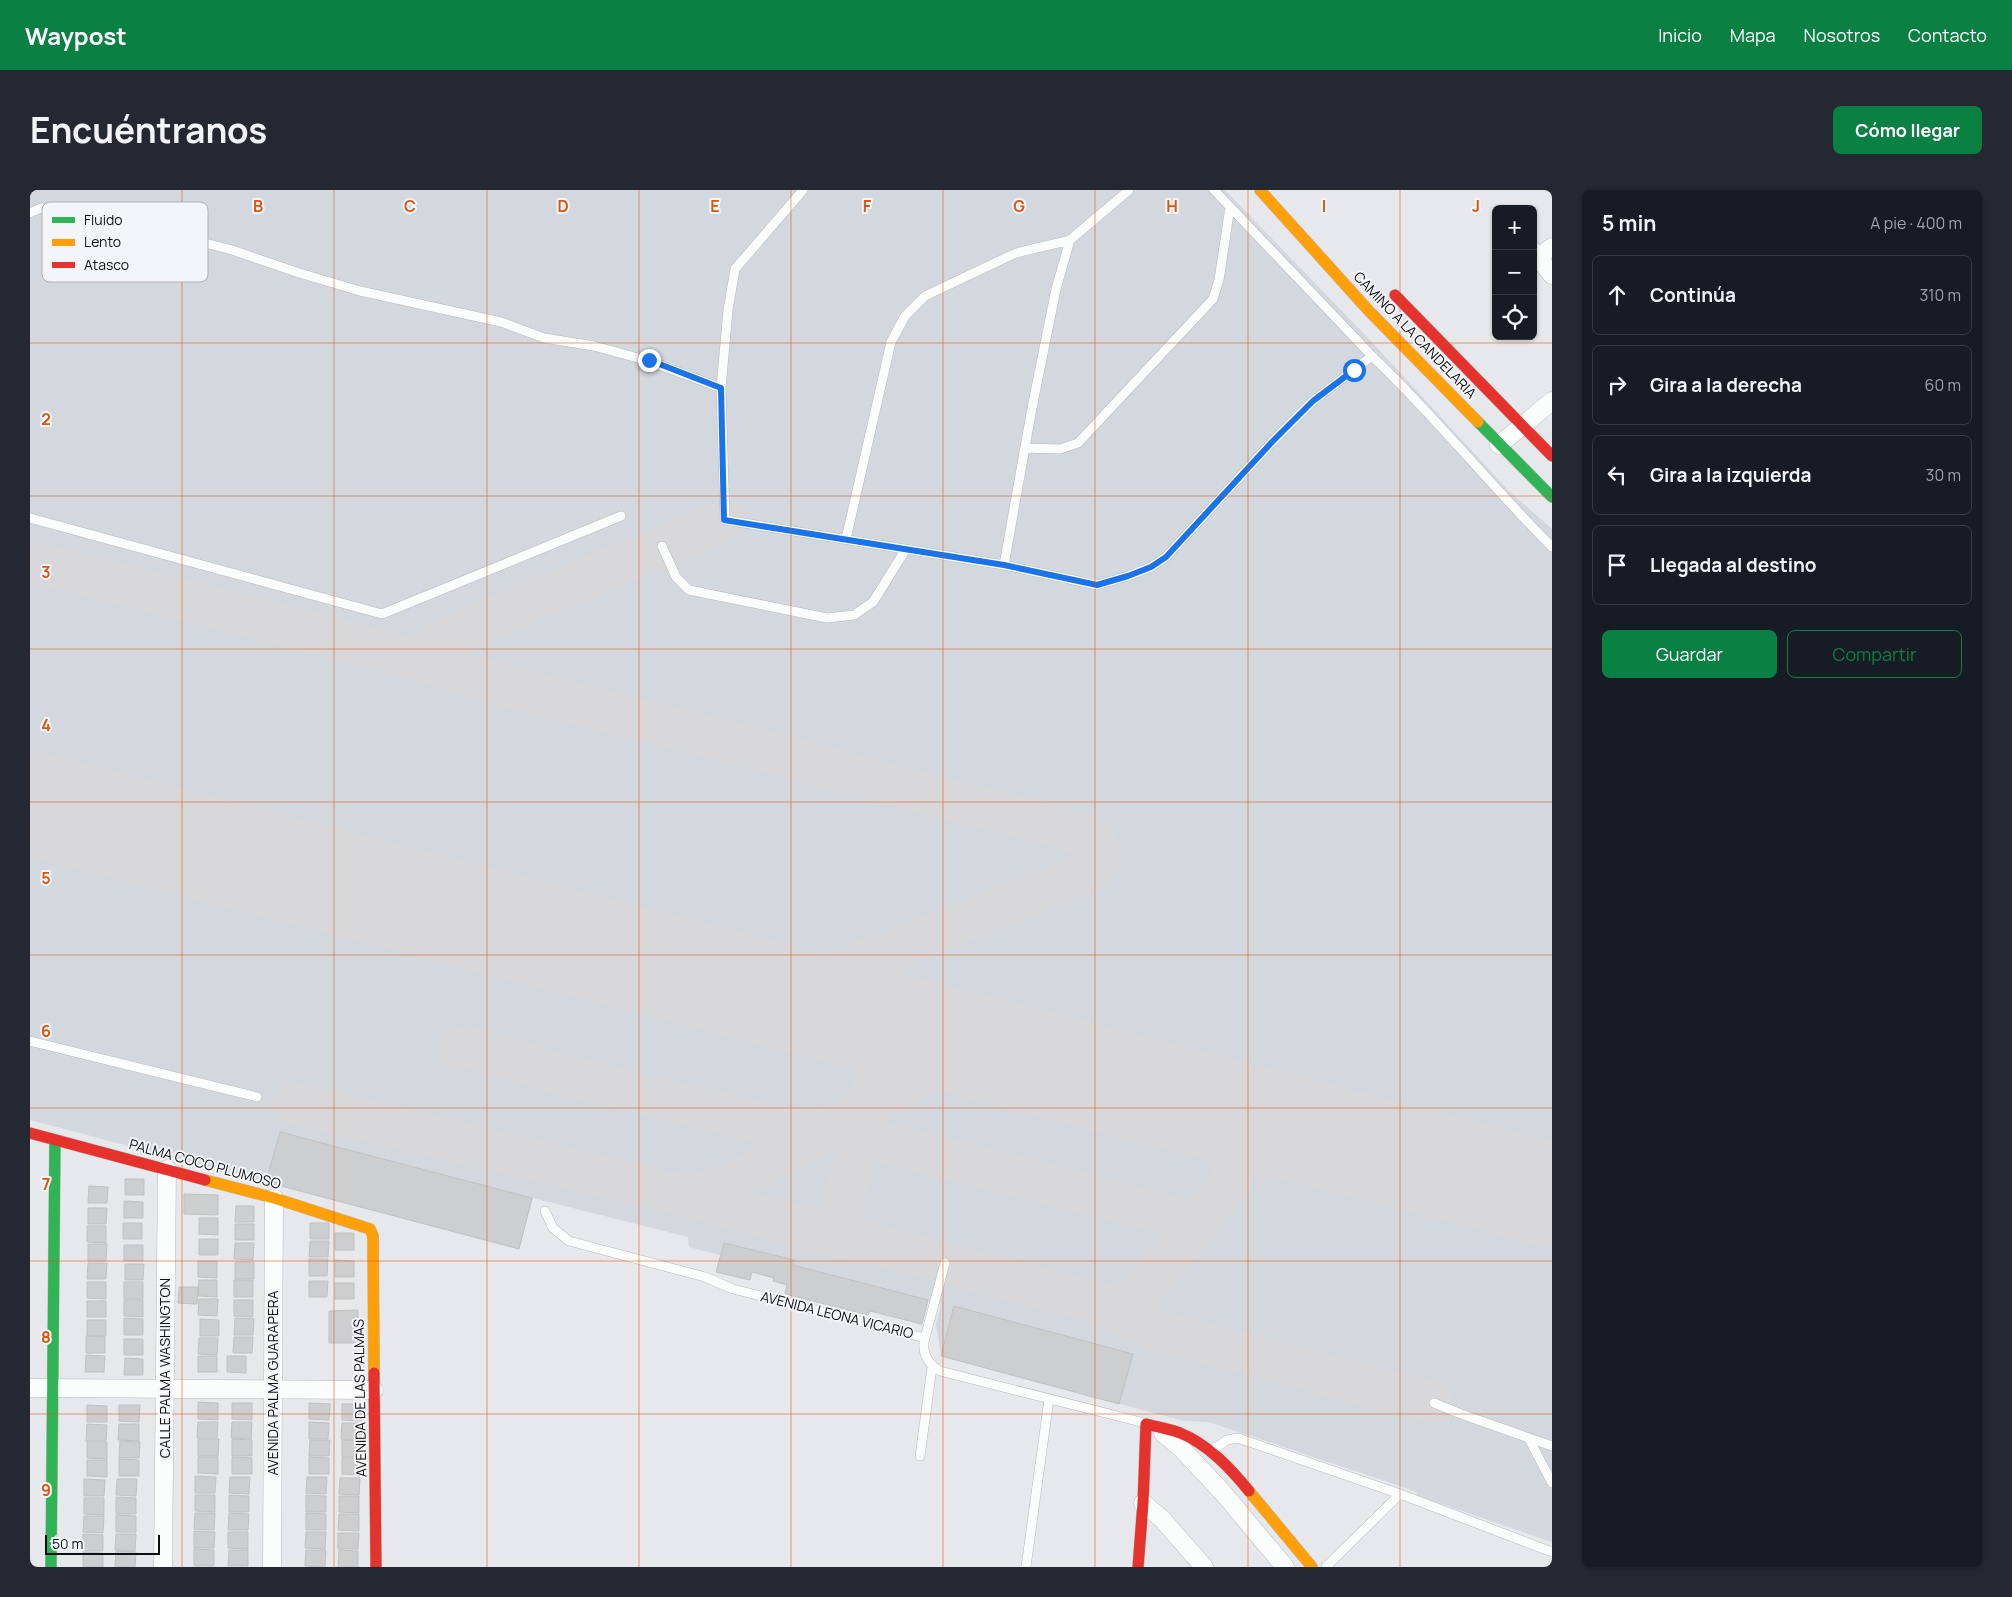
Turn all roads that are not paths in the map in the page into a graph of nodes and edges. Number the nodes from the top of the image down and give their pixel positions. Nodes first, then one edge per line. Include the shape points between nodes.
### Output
1 (803, 190) edge
2 (1129, 190) edge
3 (1214, 190) edge
4 (1260, 190) edge
5 (1230, 207) junction
6 (42, 208) edge
7 (30, 213) edge
8 (1070, 240) junction
9 (208, 244) edge
10 (1552, 247) edge
11 (1537, 254) edge
12 (1537, 255) edge
13 (1552, 275) edge
14 (1395, 295) dead end
15 (1372, 356) junction
16 (721, 388) junction
17 (1552, 401) edge
18 (1522, 425) junction
19 (1498, 445) junction
20 (1025, 448) junction
21 (1552, 456) edge
22 (1550, 492) edge
23 (621, 516) dead end
24 (30, 518) edge
25 (846, 539) junction
26 (662, 546) dead end
27 (1552, 547) edge
28 (906, 549) junction
29 (1004, 565) junction
30 (30, 1041) edge
31 (257, 1097) dead end
32 (30, 1133) edge
33 (55, 1140) junction
34 (167, 1169) junction
35 (274, 1198) junction
36 (545, 1211) dead end
37 (370, 1229) joint
38 (945, 1263) dead end
39 (925, 1338) junction
40 (932, 1367) junction
41 (30, 1388) edge
42 (53, 1388) junction
43 (164, 1389) junction
44 (274, 1390) junction
45 (374, 1390) junction
46 (1049, 1398) junction
47 (1434, 1403) dead end
48 (1148, 1424) junction
49 (1529, 1439) junction
50 (1552, 1446) edge
51 (1210, 1451) junction
52 (920, 1456) dead end
53 (1196, 1463) junction
54 (1552, 1483) edge
55 (1400, 1494) junction
56 (1143, 1503) junction
57 (1552, 1552) edge
58 (52, 1567) edge
59 (163, 1567) edge
60 (272, 1567) edge
61 (376, 1567) edge
62 (1026, 1567) edge
63 (1138, 1567) edge
64 (1204, 1567) edge
65 (1285, 1567) edge
66 (1312, 1567) edge
67 (1326, 1567) edge

1 - 16 lane via 735,269
2 - 8 lane
3 - 5 lane
4 - 19 street, CAMINO A LA CANDELARIA via 1369,311
5 - 15 lane
5 - 20 lane via 1220,280 1213,299 1078,443 1060,449
6 - 7 lane
8 - 20 lane via 1056,289
8 - 25 lane via 1016,253 925,296 905,316 892,342
9 - 16 lane via 360,291 501,322 544,338 649,360
10 - 11 street
12 - 13 street
14 - 18 street
15 - 27 lane via 1406,388
15 - 29 lane via 1313,401 1166,557 1151,567 1097,585
16 - 25 lane via 724,520
17 - 18 street
18 - 19 street
18 - 21 street
19 - 22 street, CAMINO A LA CANDELARIA
20 - 29 lane
23 - 24 lane via 382,614
25 - 28 lane
26 - 28 lane via 676,577 689,590 828,618 854,615 874,602
28 - 29 lane
30 - 31 lane
32 - 33 street, PALMA COCO PLUMOSO
33 - 34 street, PALMA COCO PLUMOSO
33 - 42 street
34 - 35 street, PALMA COCO PLUMOSO
34 - 43 street, CALLE PALMA WASHINGTON
35 - 37 street, PALMA COCO PLUMOSO
35 - 44 street, AVENIDA PALMA GUARAPERA
36 - 39 lane, AVENIDA LEONA VICARIO via 554,1228 569,1241 705,1277 733,1289
37 - 45 street, AVENIDA DE LAS PALMAS via 373,1236
38 - 39 lane
39 - 40 lane, AVENIDA LEONA VICARIO via 924,1350
40 - 46 lane
40 - 52 lane
41 - 42 street
42 - 43 street
42 - 58 street
43 - 44 street
43 - 59 street, CALLE PALMA WASHINGTON
44 - 45 street
44 - 60 street, AVENIDA PALMA GUARAPERA
45 - 61 street, AVENIDA DE LAS PALMAS
46 - 48 lane
46 - 62 lane
47 - 49 lane
48 - 51 street via 1188,1436
48 - 53 street via 1172,1439
48 - 56 street
49 - 50 lane
49 - 54 lane
51 - 53 lane
51 - 55 lane via 1227,1440 1238,1438
51 - 66 street via 1239,1479
53 - 65 street
55 - 57 lane
55 - 67 lane
56 - 63 street
56 - 64 street via 1162,1519

